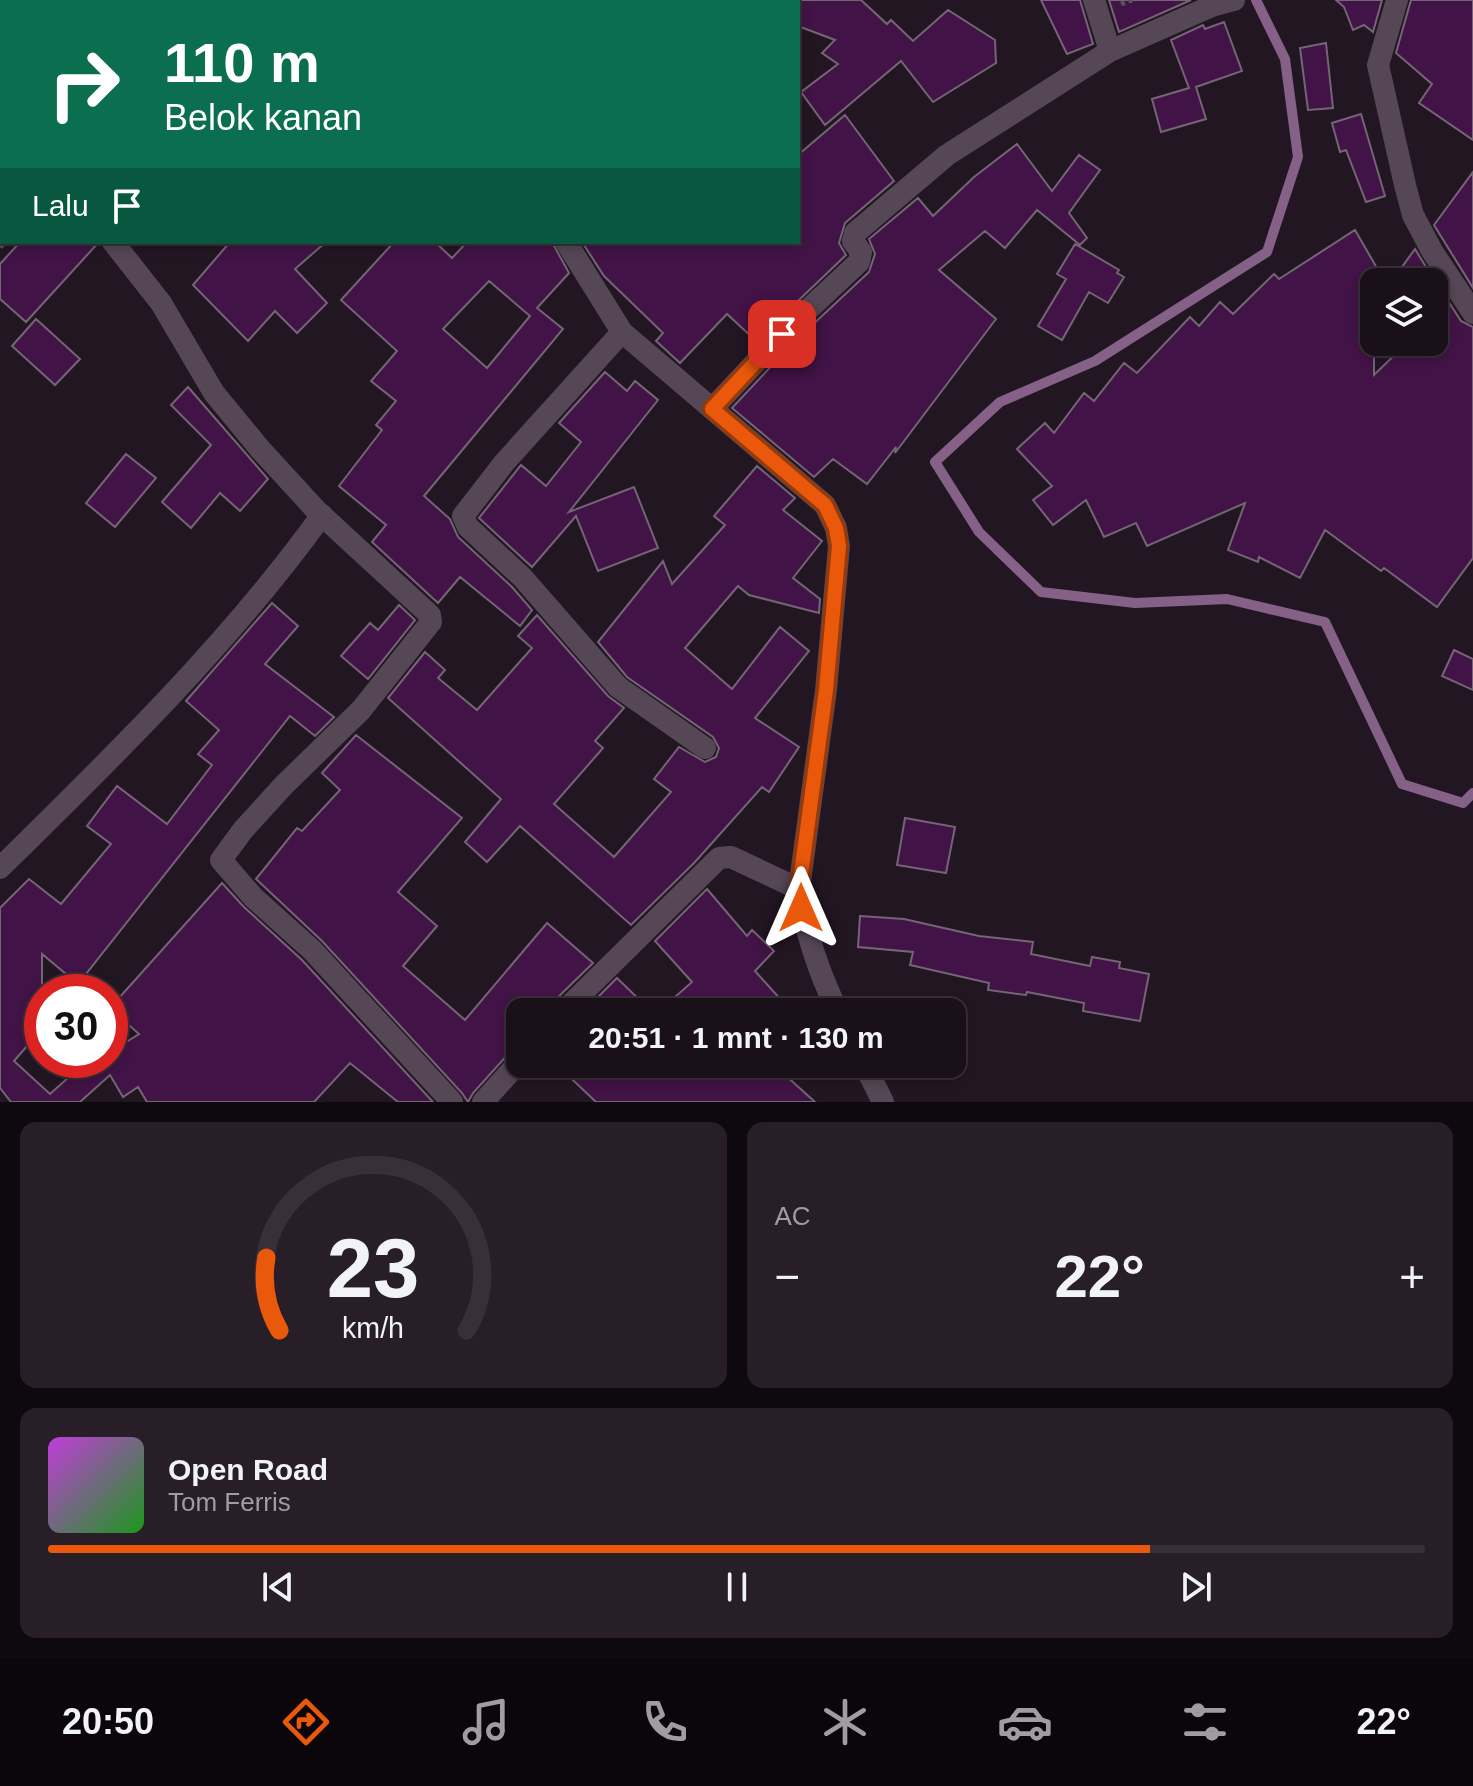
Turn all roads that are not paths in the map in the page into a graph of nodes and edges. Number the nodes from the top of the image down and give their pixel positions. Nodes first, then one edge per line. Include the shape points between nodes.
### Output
1 (1094, 0) edge
2 (1234, 0) edge
3 (1397, 0) edge
4 (1110, 51) junction
5 (115, 244) edge
6 (567, 244) edge
7 (1473, 313) edge
8 (622, 332) junction
9 (712, 409) junction
10 (322, 515) junction
11 (705, 748) dead end
12 (0, 868) edge
13 (799, 889) junction
14 (577, 998) edge
15 (831, 998) edge
16 (506, 1077) edge
17 (871, 1078) edge
18 (452, 1102) edge
19 (483, 1102) edge
20 (883, 1102) edge

1 - 4 street
2 - 4 street
3 - 7 street via 1378,65 1405,185 1432,251
4 - 9 street via 947,155 855,233 859,262
5 - 10 street via 161,303 214,393
6 - 8 street
8 - 9 street
8 - 11 street via 494,474 463,516 618,687
9 - 13 street via 825,505 836,528 839,546 826,690
10 - 12 street via 231,628
10 - 18 street via 430,615 431,622 361,710 284,785 221,860
13 - 14 street via 731,857 719,858
13 - 15 street via 820,975
16 - 19 street
17 - 20 street

